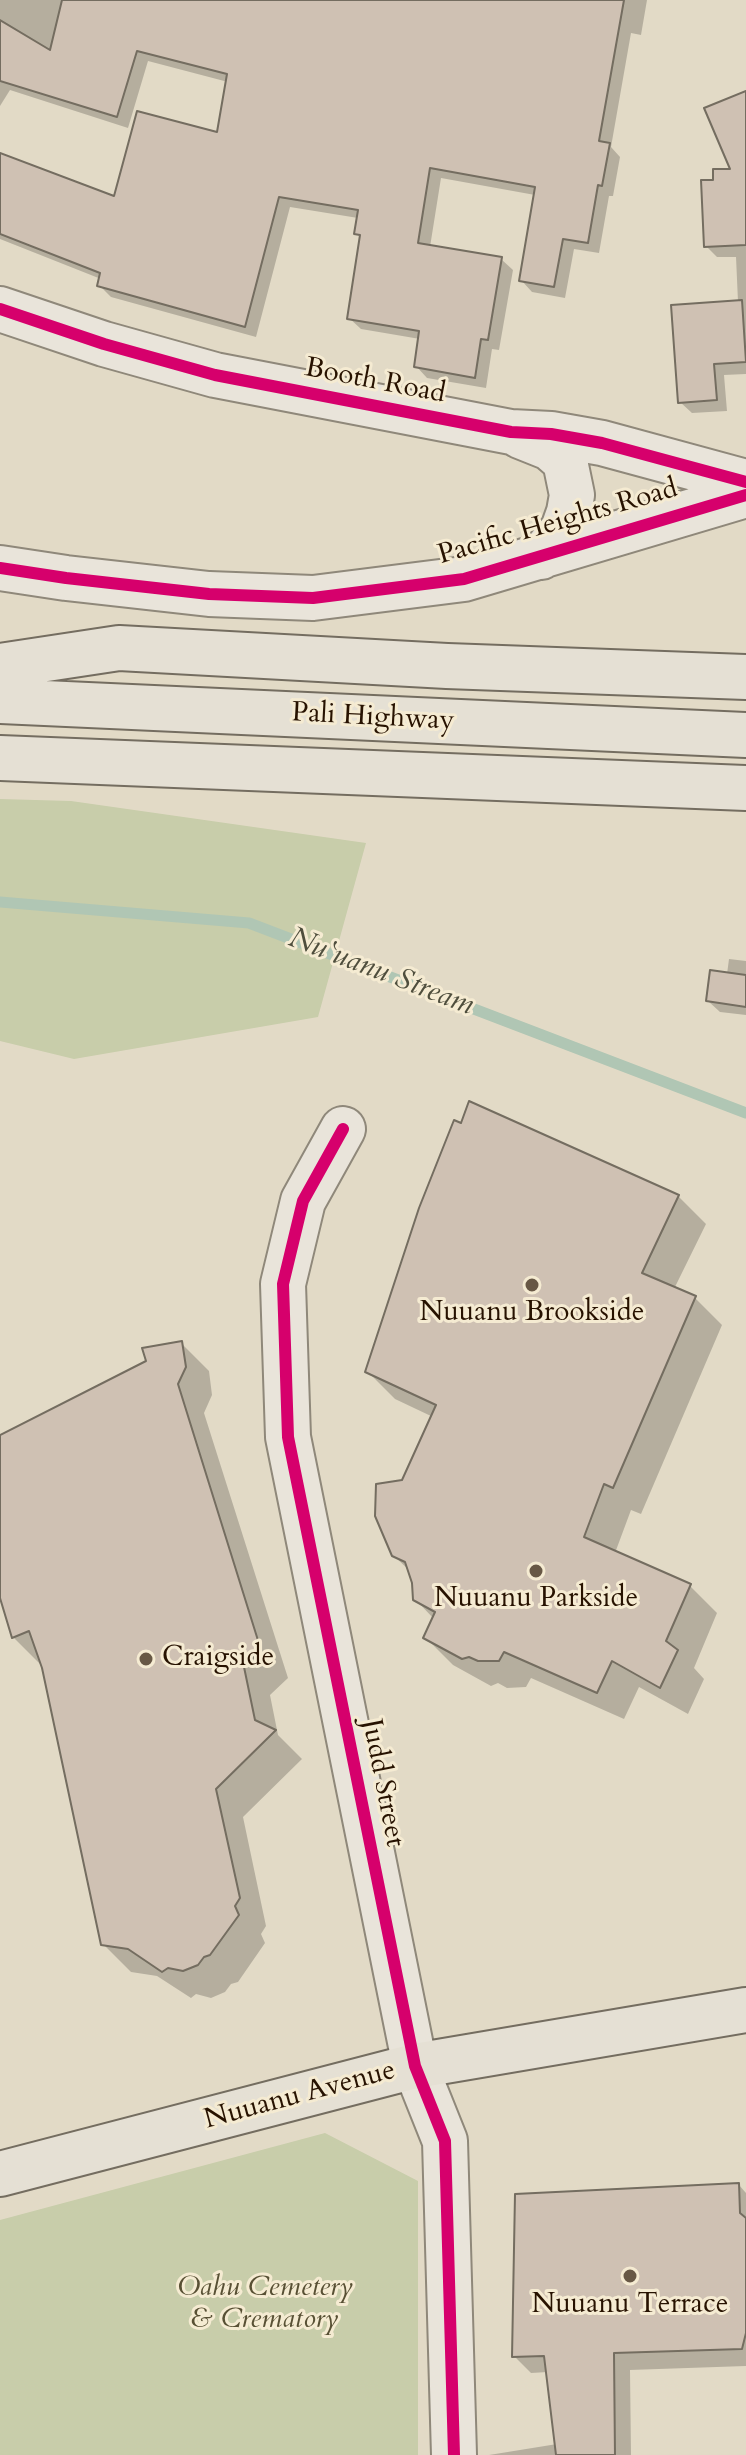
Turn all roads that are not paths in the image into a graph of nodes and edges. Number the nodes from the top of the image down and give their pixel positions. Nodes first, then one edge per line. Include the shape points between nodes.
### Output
1 (0, 309) edge
2 (511, 432) junction
3 (746, 482) edge
4 (746, 495) edge
5 (541, 557) junction
6 (0, 568) edge
7 (0, 666) edge
8 (746, 677) edge
9 (0, 701) edge
10 (746, 735) edge
11 (0, 758) edge
12 (746, 788) edge
13 (343, 1129) dead end
14 (746, 2010) edge
15 (415, 2066) junction
16 (0, 2174) edge
17 (454, 2455) edge

1 - 2 street, Booth Road via 215,375
2 - 3 street, Booth Road via 602,443
2 - 5 street via 550,448 565,461 572,495 569,512
4 - 5 street, Pacific Heights Road
5 - 6 street, Pacific Heights Road via 464,579 313,598 209,594
7 - 8 main road via 119,648
9 - 10 main road, Pali Highway
11 - 12 main road, Pali Highway
13 - 15 street, Judd Street via 303,1201 283,1284 288,1437
14 - 15 main road, Nuuanu Avenue
15 - 16 main road, Nuuanu Avenue
15 - 17 street, Judd Street via 445,2141

